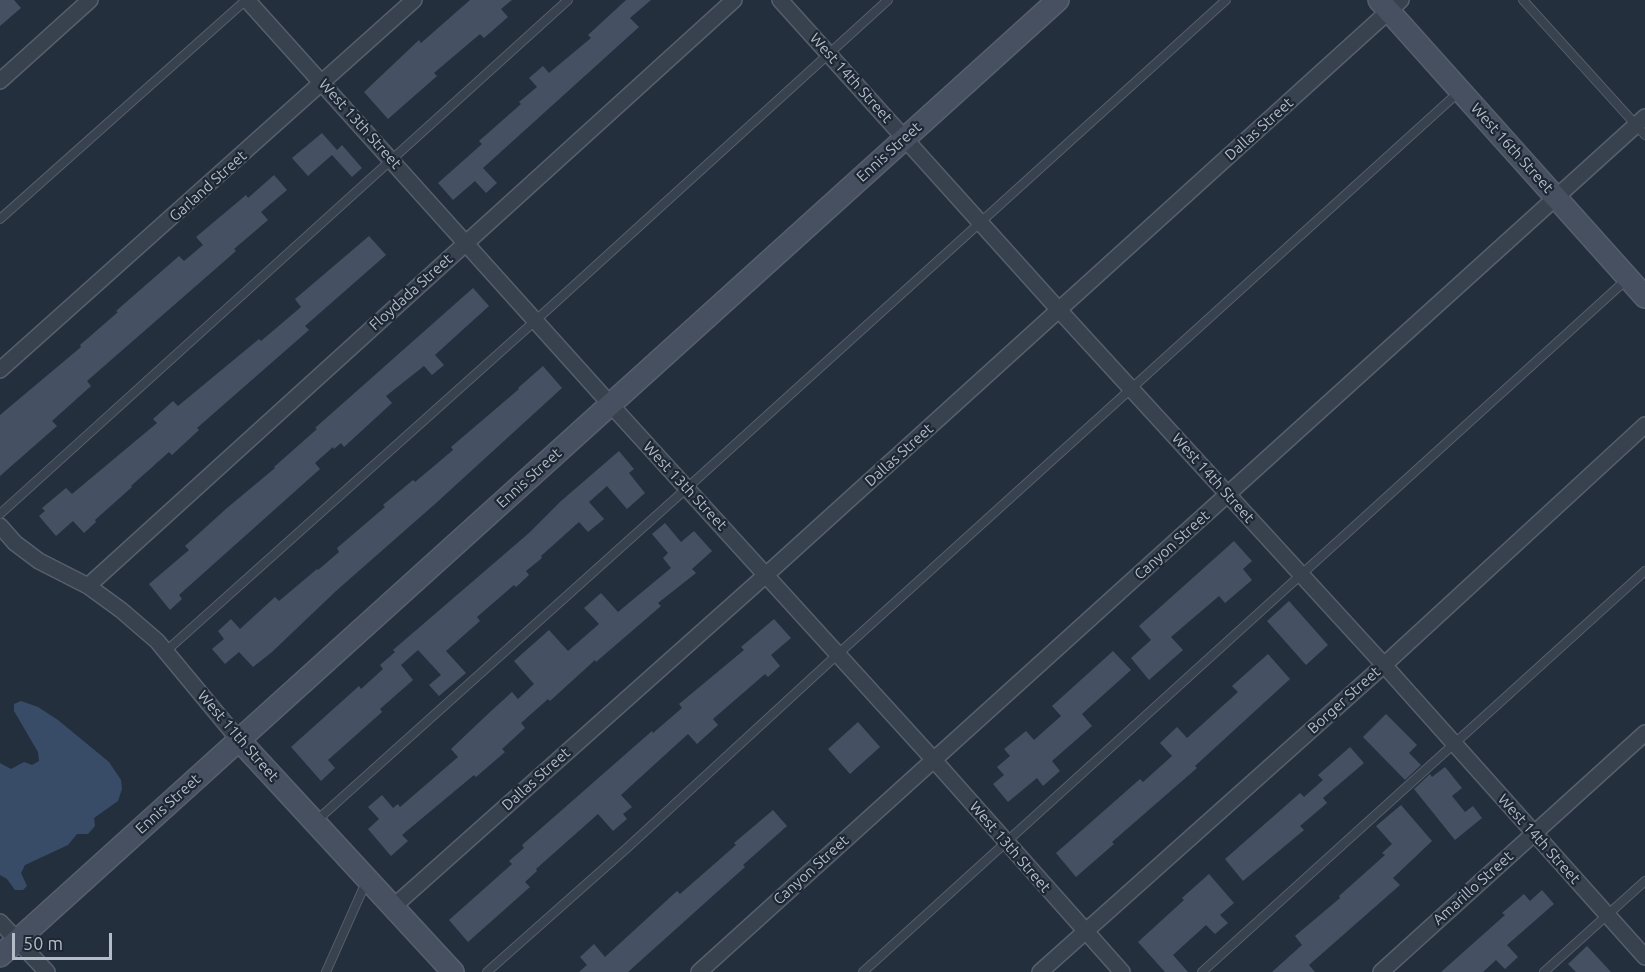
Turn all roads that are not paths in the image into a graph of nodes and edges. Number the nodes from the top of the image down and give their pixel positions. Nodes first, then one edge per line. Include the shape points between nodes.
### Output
1 (90, 0) edge
2 (246, 0) edge
3 (414, 0) edge
4 (568, 0) edge
5 (734, 0) edge
6 (780, 0) edge
7 (888, 0) edge
8 (1058, 0) edge
9 (1226, 0) edge
10 (1523, 0) edge
11 (1390, 4) edge
12 (829, 54) junction
13 (0, 81) edge
14 (323, 83) junction
15 (1461, 91) junction
16 (1642, 126) edge
17 (905, 137) junction
18 (391, 159) junction
19 (1556, 197) junction
20 (0, 219) edge
21 (981, 223) junction
22 (465, 243) junction
23 (1628, 278) junction
24 (1645, 297) edge
25 (1059, 310) junction
26 (535, 321) junction
27 (0, 370) edge
28 (1132, 390) junction
29 (611, 405) junction
30 (1645, 425) edge
31 (687, 488) junction
32 (1228, 495) junction
33 (0, 514) edge
34 (0, 526) edge
35 (1645, 571) edge
36 (766, 574) junction
37 (1300, 574) junction
38 (88, 586) junction
39 (165, 652) junction
40 (838, 654) junction
41 (1384, 665) junction
42 (1645, 733) edge
43 (239, 740) junction
44 (1454, 744) junction
45 (933, 759) junction
46 (315, 822) junction
47 (1533, 833) junction
48 (1006, 842) junction
49 (367, 879) junction
50 (1645, 881) edge
51 (393, 907) junction
52 (1607, 915) junction
53 (0, 922) edge
54 (1085, 931) junction
55 (18, 940) junction
56 (0, 956) edge
57 (1645, 957) edge
58 (47, 972) edge
59 (326, 972) edge
60 (453, 972) edge
61 (488, 972) edge
62 (699, 972) edge
63 (863, 972) edge
64 (1040, 972) edge
65 (1122, 972) edge
66 (1202, 972) edge
67 (1380, 972) edge
68 (1544, 972) edge

1 - 13 street
2 - 14 street, West 13th Street
2 - 20 lane
3 - 14 street, Garland Street
4 - 18 lane
5 - 22 street, Floydada Street
6 - 12 street, West 14th Street
7 - 12 lane
8 - 17 main road, Ennis Street
9 - 21 lane
10 - 16 lane
11 - 15 main road, West 16th Street
11 - 25 street, Dallas Street
12 - 17 street, West 14th Street
12 - 26 lane
14 - 18 street, West 13th Street
14 - 27 street, Garland Street
15 - 19 main road, West 16th Street
15 - 28 lane
16 - 19 street, Canyon Street
17 - 21 street, West 14th Street
17 - 29 main road, Ennis Street
18 - 22 street, West 13th Street
18 - 33 lane
19 - 23 main road, West 16th Street
19 - 32 street, Canyon Street
21 - 25 street, West 14th Street
21 - 31 lane
22 - 26 street, West 13th Street
22 - 38 street, Floydada Street
23 - 24 main road, West 16th Street
23 - 37 lane
25 - 28 street, West 14th Street
25 - 36 street, Dallas Street
26 - 29 street, West 13th Street
26 - 39 lane
28 - 32 street, West 14th Street
28 - 40 lane
29 - 31 street, West 13th Street
29 - 43 main road, Ennis Street
30 - 41 street, Borger Street
31 - 36 street, West 13th Street
31 - 46 lane
32 - 37 street, West 14th Street
32 - 45 street, Canyon Street
34 - 38 street, West 11th Street via 39,561
35 - 44 lane
36 - 40 street, West 13th Street
36 - 51 street, Dallas Street
37 - 41 street, West 14th Street
37 - 48 lane
38 - 39 street, West 11th Street via 121,610
39 - 43 street, West 11th Street
40 - 45 street, West 13th Street
40 - 61 lane
41 - 44 street, West 14th Street
41 - 54 street, Borger Street
42 - 47 street, Amarillo Street
43 - 46 main road, West 11th Street
43 - 55 main road, Ennis Street
44 - 47 street, West 14th Street
44 - 66 lane
45 - 48 street, West 13th Street
45 - 62 street, Canyon Street
46 - 49 main road, West 11th Street
47 - 52 street, West 14th Street
47 - 67 street, Amarillo Street
48 - 54 street, West 13th Street
48 - 63 lane
49 - 51 main road, West 11th Street
49 - 59 lane
50 - 52 lane
51 - 60 main road, West 11th Street
52 - 57 street, West 14th Street
52 - 68 lane
53 - 55 street
54 - 64 street, Borger Street
54 - 65 street, West 13th Street
55 - 56 main road, Ennis Street
55 - 58 street

